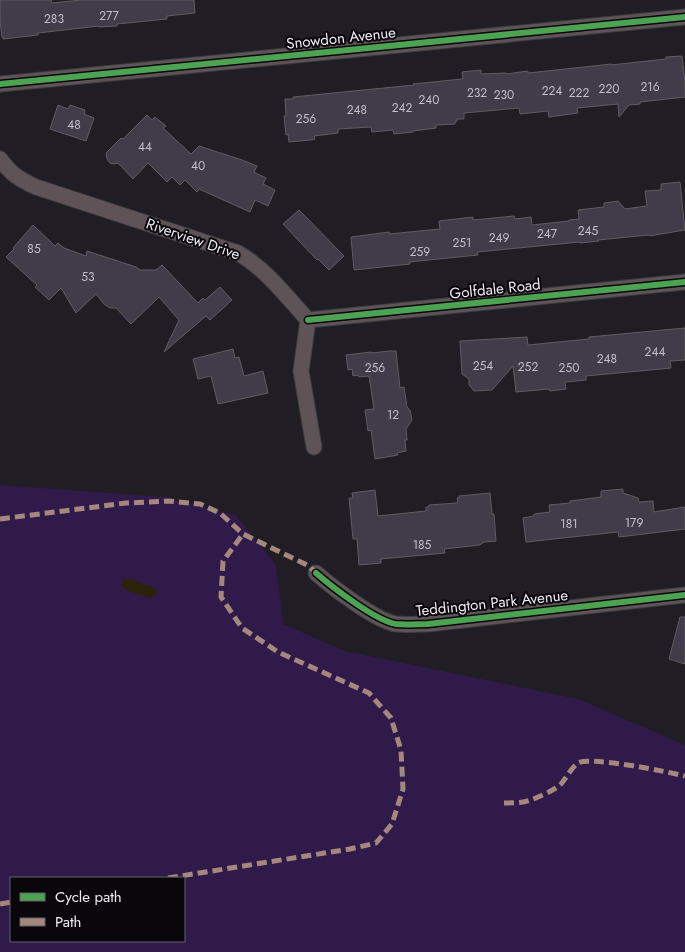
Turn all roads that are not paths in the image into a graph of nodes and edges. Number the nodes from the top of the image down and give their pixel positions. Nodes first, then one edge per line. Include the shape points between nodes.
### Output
1 (685, 17) edge
2 (0, 84) edge
3 (0, 159) edge
4 (685, 282) edge
5 (308, 320) junction
6 (314, 447) dead end
7 (316, 573) dead end
8 (685, 595) edge

1 - 2 street, Snowdon Avenue
3 - 5 street, Riverview Drive via 9,172 36,187 238,253 256,264
4 - 5 street, Golfdale Road
5 - 6 street via 301,371
7 - 8 street, Teddington Park Avenue via 364,609 395,624 428,624

